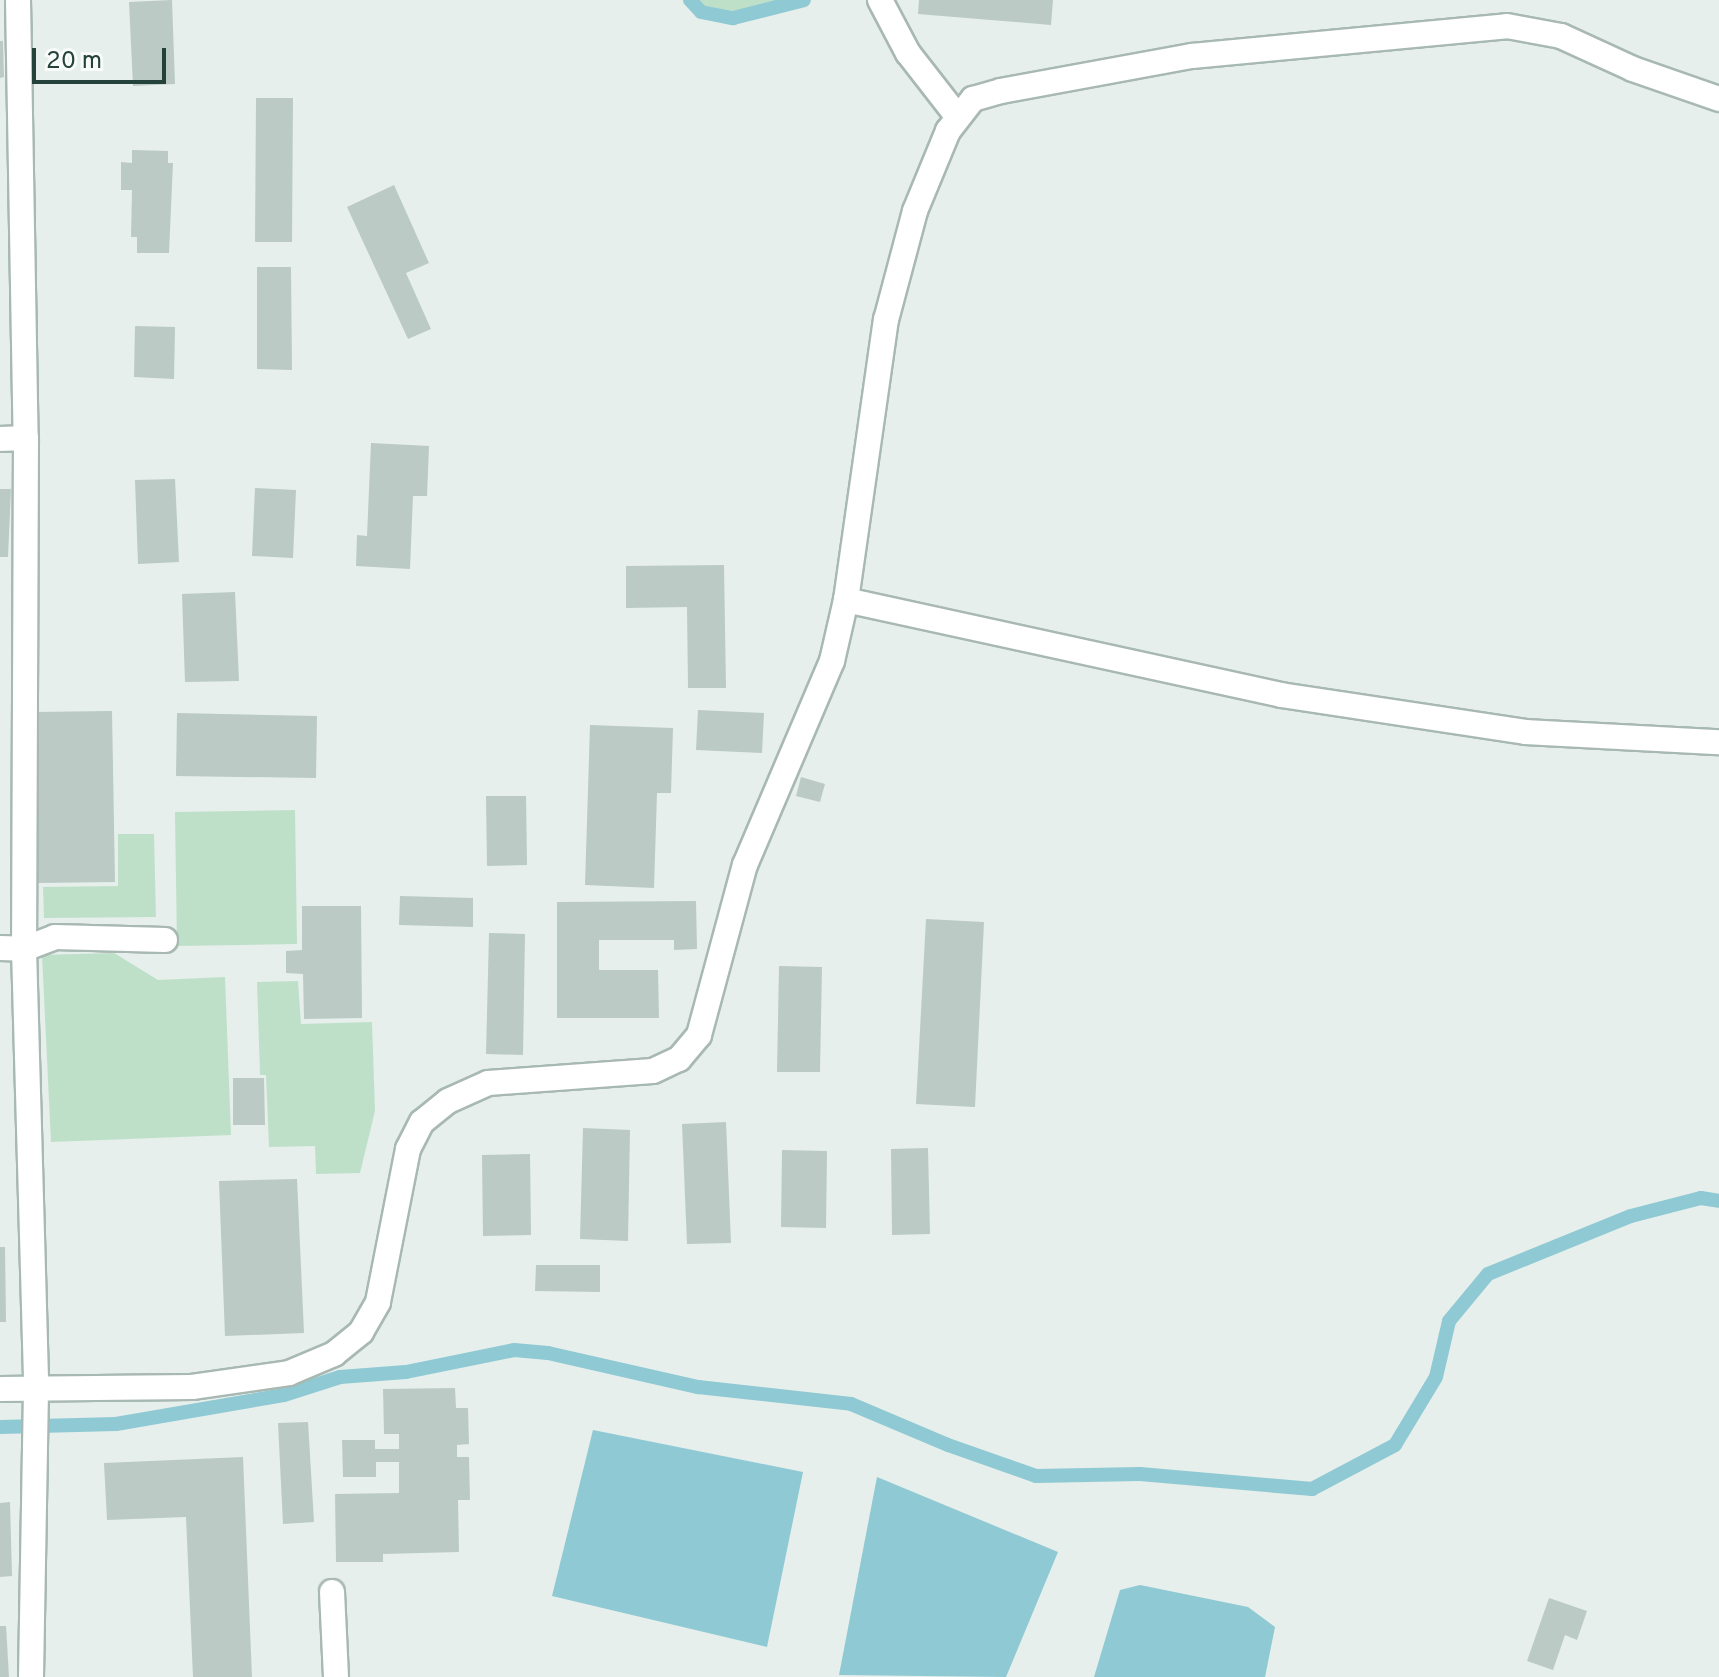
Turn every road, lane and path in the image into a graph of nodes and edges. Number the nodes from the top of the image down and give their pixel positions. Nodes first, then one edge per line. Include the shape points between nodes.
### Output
1 (18, 0) edge
2 (880, 0) edge
3 (1719, 99) edge
4 (957, 116) junction
5 (26, 438) junction
6 (0, 439) edge
7 (846, 600) junction
8 (1719, 742) edge
9 (165, 940) dead end
10 (12, 948) edge
11 (0, 1389) edge
12 (36, 1390) junction
13 (332, 1592) dead end
14 (31, 1677) edge
15 (336, 1677) edge

1 - 5 street
2 - 4 street via 908,53
3 - 4 street via 1561,36 1507,26 1192,56 1001,91 973,99
4 - 7 street via 915,211 886,320
5 - 6 street
5 - 10 street
7 - 8 street via 1281,695 1525,732
7 - 12 street via 832,661 745,865 699,1035 679,1059 653,1071 488,1083 448,1101 422,1122 408,1149 378,1302 361,1332 334,1354 289,1373 192,1387
9 - 10 street via 55,937
10 - 12 street
11 - 12 street
12 - 14 street
13 - 15 street

